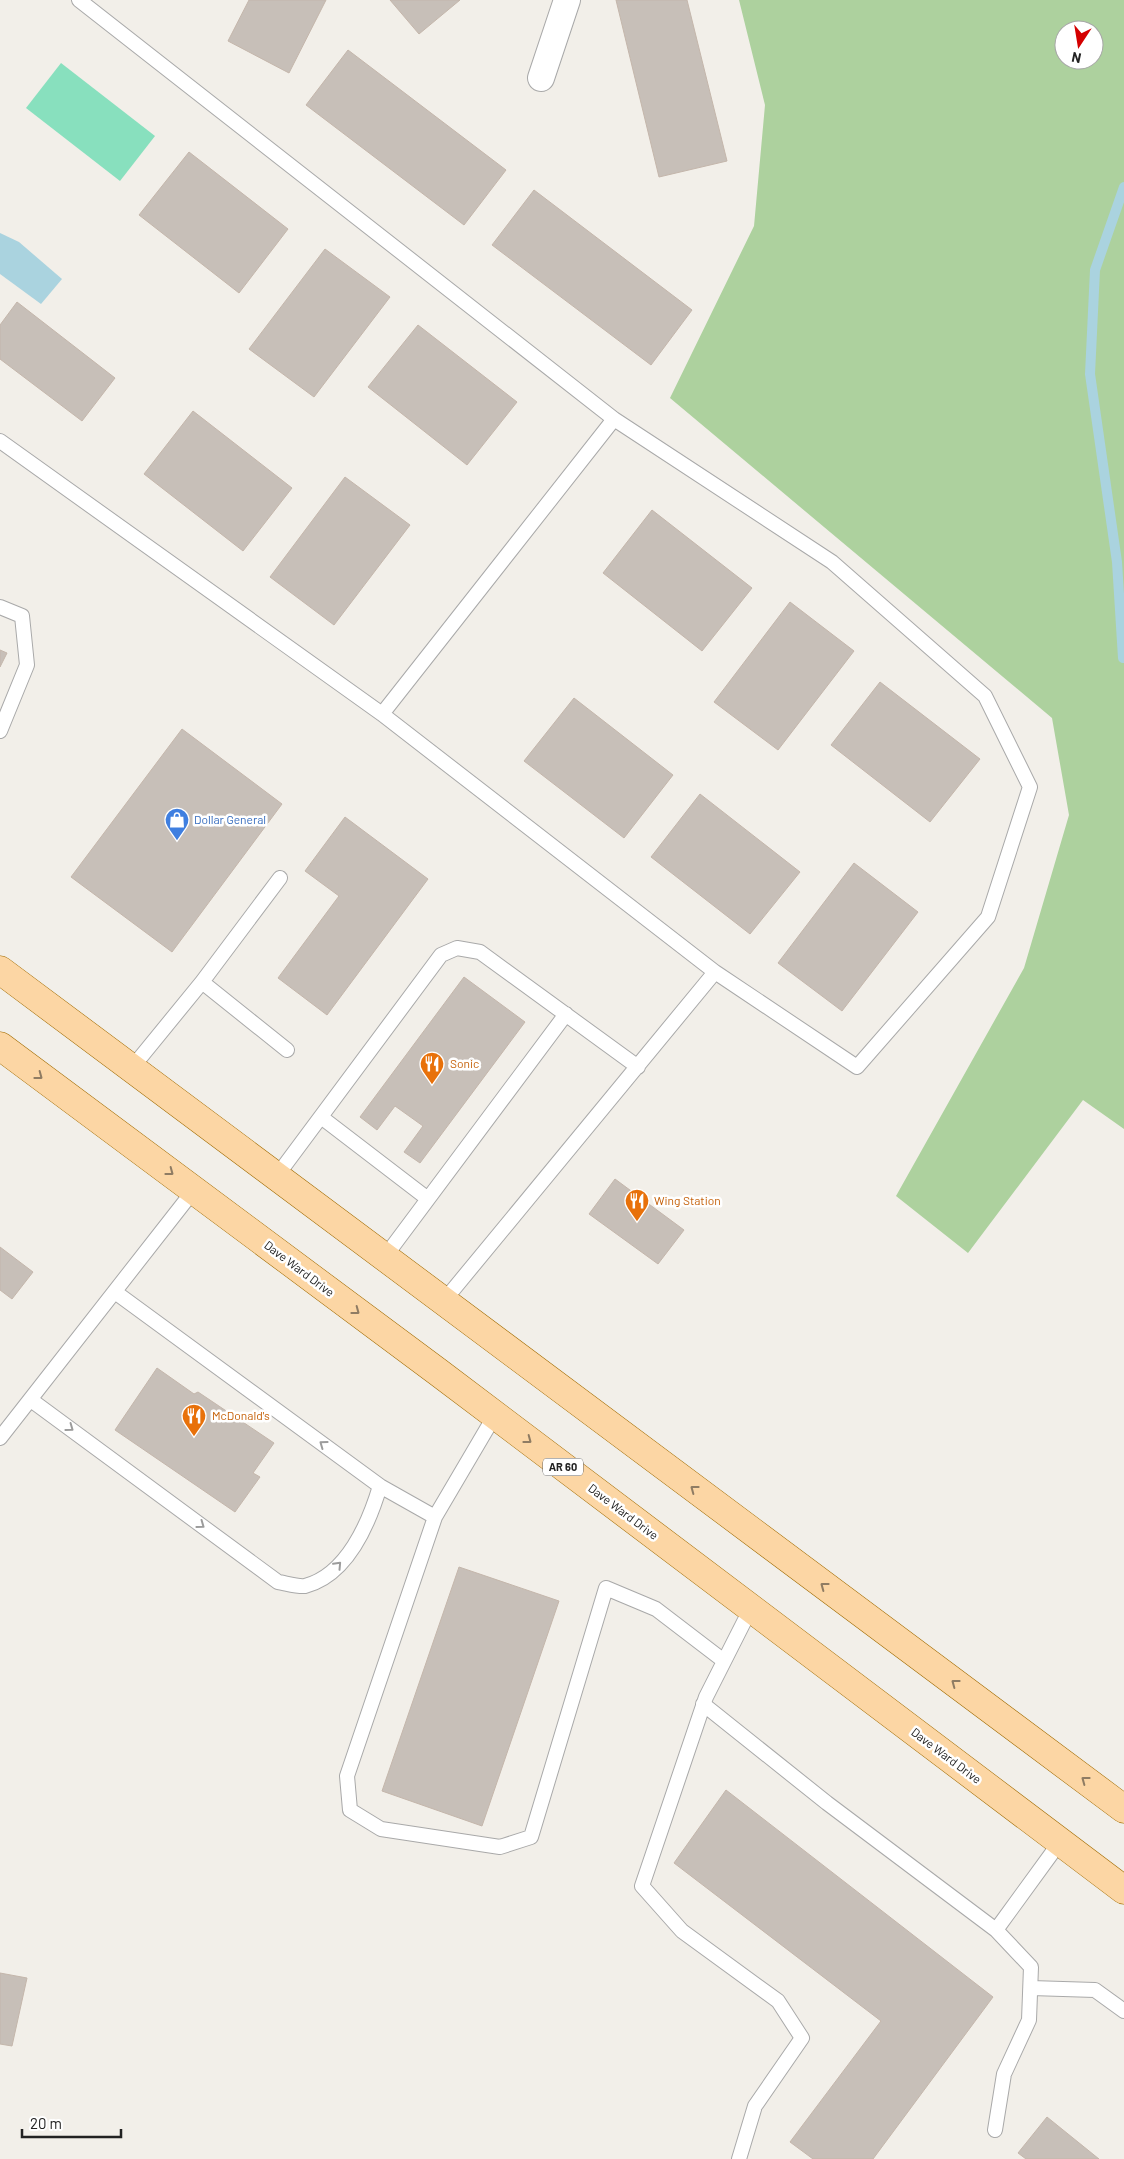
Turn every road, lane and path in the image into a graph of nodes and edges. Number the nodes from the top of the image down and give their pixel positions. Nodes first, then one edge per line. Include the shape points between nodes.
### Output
1 (79, 0) edge
2 (567, 0) edge
3 (541, 78) dead end
4 (614, 419) junction
5 (0, 441) edge
6 (0, 607) edge
7 (382, 714) junction
8 (0, 731) edge
9 (280, 878) dead end
10 (0, 970) edge
11 (715, 972) junction
12 (202, 982) junction
13 (566, 1014) junction
14 (0, 1046) edge
15 (287, 1050) dead end
16 (638, 1067) junction
17 (132, 1069) junction
18 (321, 1117) junction
19 (276, 1177) junction
20 (194, 1190) junction
21 (428, 1199) junction
22 (384, 1258) junction
23 (114, 1292) junction
24 (443, 1302) junction
25 (31, 1400) junction
26 (495, 1415) junction
27 (0, 1438) edge
28 (380, 1486) junction
29 (436, 1517) junction
30 (751, 1608) junction
31 (724, 1661) junction
32 (703, 1704) junction
33 (1124, 1809) edge
34 (1060, 1842) junction
35 (1124, 1890) edge
36 (996, 1930) junction
37 (1031, 1988) junction
38 (1124, 2011) edge
39 (996, 2130) dead end
40 (739, 2159) edge

1 - 4 lane
2 - 3 street
4 - 7 lane
4 - 11 lane via 832,562 985,696 1030,787 988,917 857,1067
5 - 7 lane
6 - 8 lane via 22,616 27,665
7 - 11 lane
9 - 12 lane
10 - 17 main road
11 - 16 lane
12 - 15 lane
12 - 17 lane
13 - 16 lane
13 - 18 lane via 480,952 457,948 441,955
13 - 21 lane
14 -> 20 main road, Dave Ward Drive / AR 60
16 - 24 lane
17 - 19 main road
18 - 19 lane
18 - 21 lane
19 - 22 main road
20 - 23 lane
20 -> 26 main road, Dave Ward Drive / AR 60
21 - 22 lane
22 - 24 main road
23 - 25 lane
28 -> 23 lane
33 -> 24 main road
25 - 27 lane
25 -> 28 lane via 278,1582 304,1586 334,1570 356,1544 372,1514
26 - 29 lane
26 -> 30 main road, Dave Ward Drive / AR 60
28 - 29 lane
29 - 31 lane via 347,1776 350,1810 381,1829 500,1847 530,1837 606,1588 656,1609
30 - 31 lane
30 - 34 main road, Dave Ward Drive / AR 60
31 - 32 lane
32 - 36 lane via 827,1803
32 - 40 lane via 642,1886 682,1931 778,2001 802,2038 755,2106
34 - 35 main road, Dave Ward Drive / AR 60
34 - 36 lane
36 - 37 lane via 1031,1967
37 - 38 lane via 1096,1990
37 - 39 lane via 1030,2020 1004,2074

